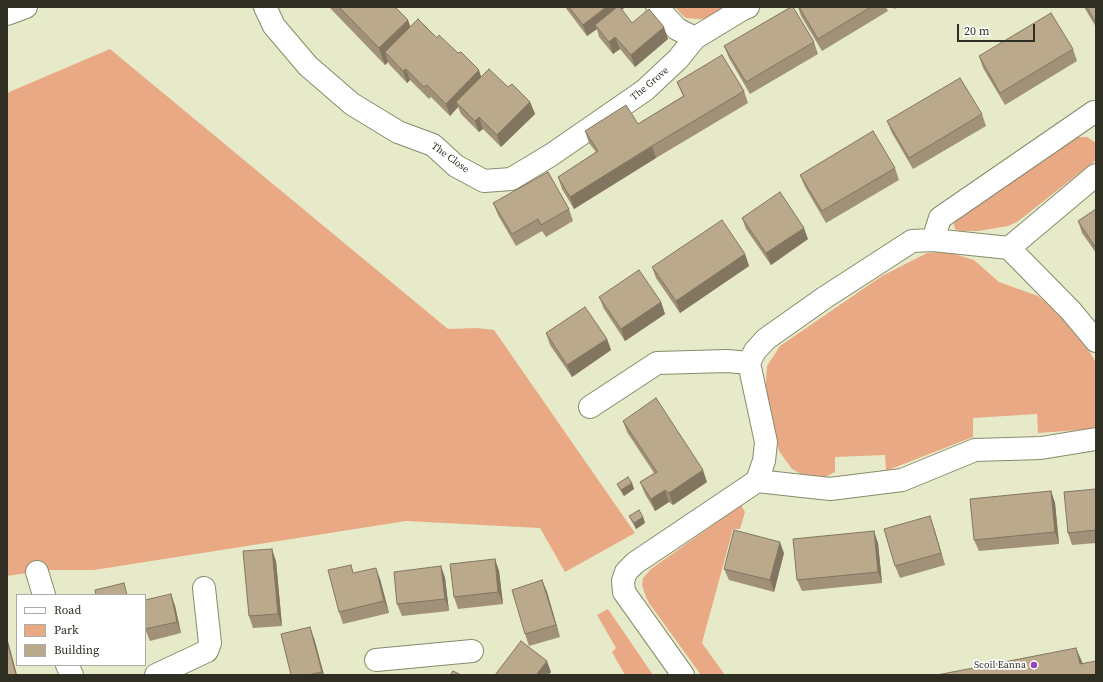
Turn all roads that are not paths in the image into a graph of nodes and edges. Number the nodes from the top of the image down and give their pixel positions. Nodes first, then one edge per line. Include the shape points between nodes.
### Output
1 (26, 7) edge
2 (265, 7) edge
3 (658, 7) edge
4 (748, 7) edge
5 (7, 14) edge
6 (695, 38) junction
7 (1094, 112) dead end
8 (598, 123) joint
9 (1096, 175) edge
10 (934, 240) junction
11 (1009, 248) junction
12 (1096, 342) edge
13 (749, 363) junction
14 (590, 408) dead end
15 (1096, 439) edge
16 (757, 481) junction
17 (37, 572) dead end
18 (204, 588) dead end
19 (44, 594) edge
20 (472, 650) dead end
21 (376, 660) dead end
22 (68, 666) edge
23 (401, 666) edge
24 (72, 675) edge
25 (156, 675) edge
26 (683, 675) edge

1 - 5 street
2 - 8 street, The Close via 274,26 308,66 352,104 398,132 433,145 456,166 484,181 511,179
3 - 6 street via 677,29
4 - 6 street, The Grove
6 - 8 street, The Grove via 678,60 645,90
7 - 10 street via 940,218
9 - 11 street
10 - 11 street
10 - 13 street via 912,241 824,298 766,339
11 - 12 street via 1071,311
13 - 14 street via 657,363
13 - 16 street via 766,442 764,461
15 - 16 street via 1041,448 974,450 902,480 880,483 830,489
16 - 26 street via 635,563 626,572 623,581 624,592
17 - 19 street
18 - 25 street via 210,643 207,651
20 - 23 street
21 - 23 street
22 - 24 street

